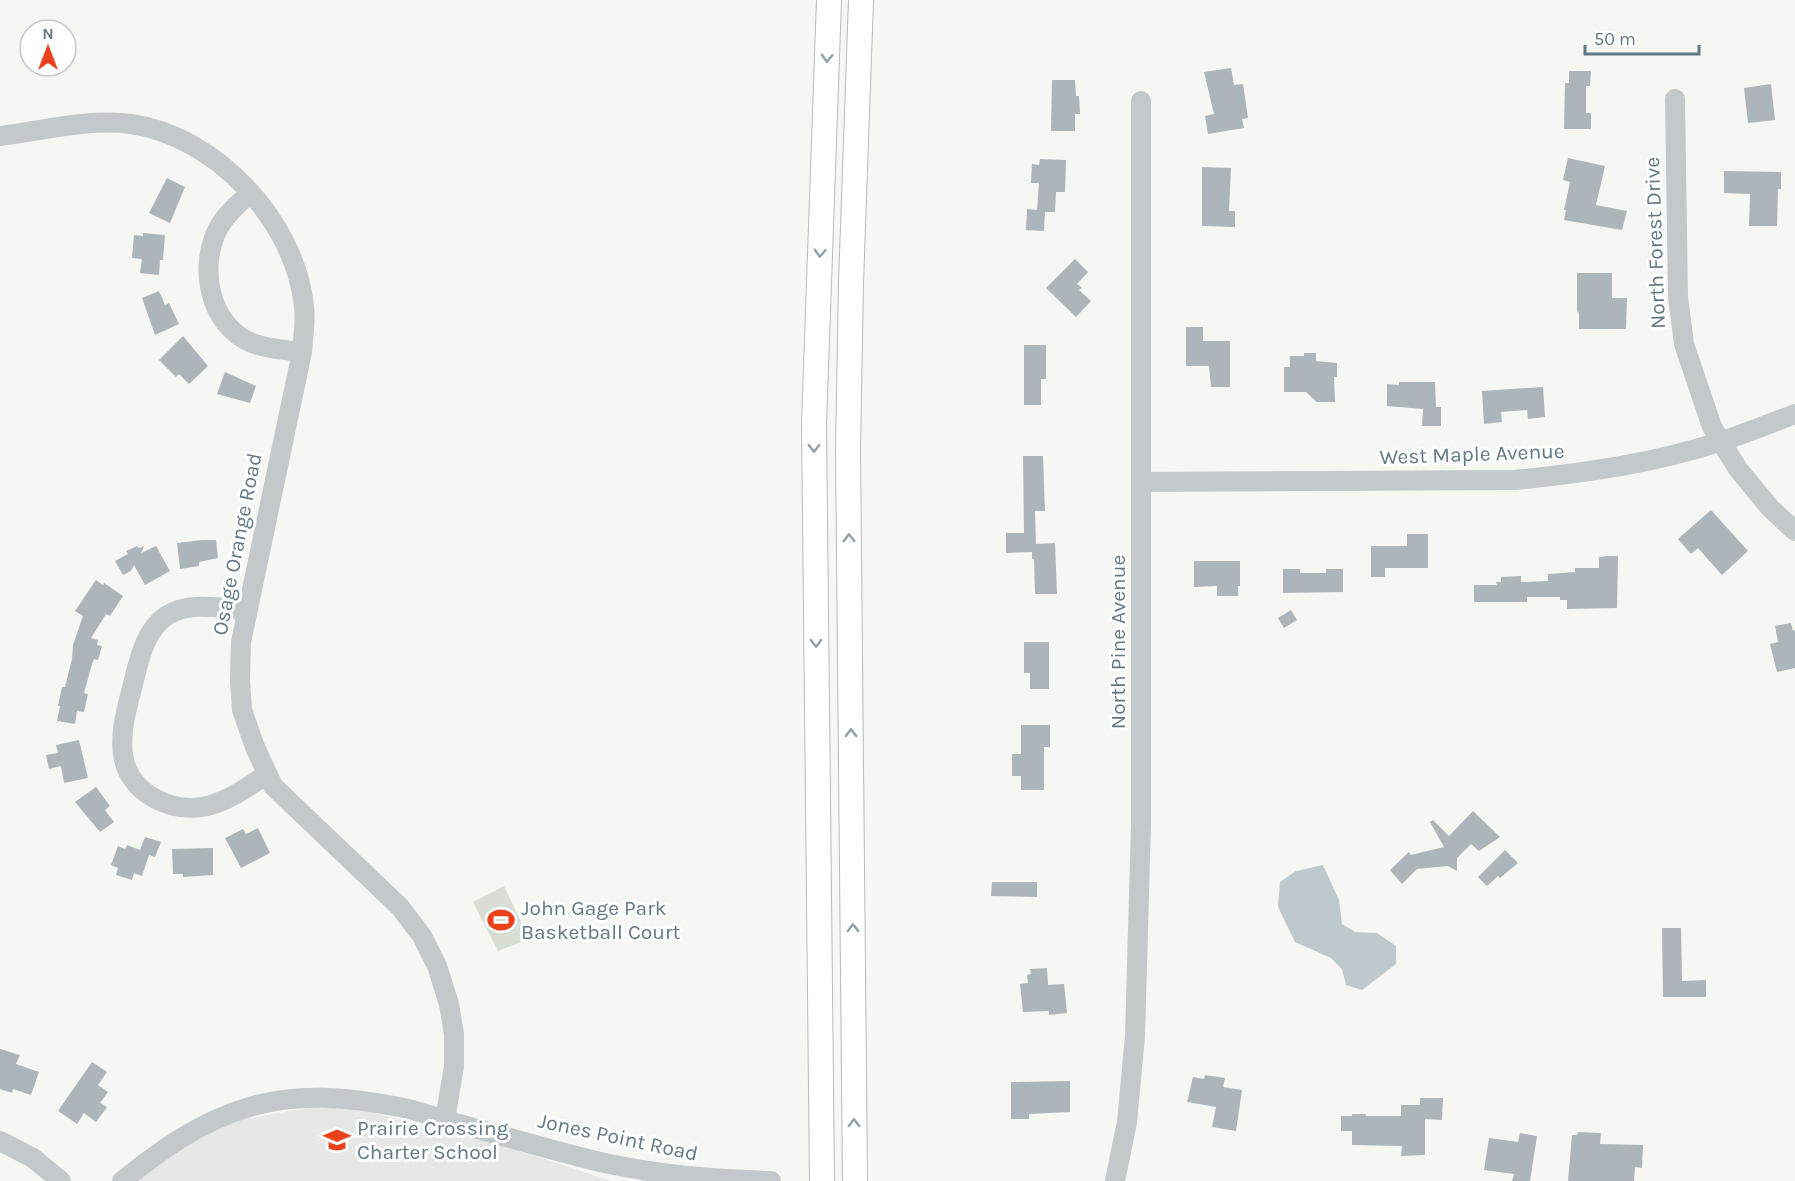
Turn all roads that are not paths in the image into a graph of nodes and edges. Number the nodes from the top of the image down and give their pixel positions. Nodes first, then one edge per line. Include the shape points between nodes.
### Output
1 (829, 0) edge
2 (861, 0) edge
3 (1675, 99) dead end
4 (1141, 101) dead end
5 (0, 136) edge
6 (250, 193) junction
7 (302, 352) junction
8 (1795, 414) edge
9 (1721, 442) junction
10 (1142, 482) junction
11 (1795, 531) edge
12 (246, 610) junction
13 (267, 774) junction
14 (445, 1120) junction
15 (0, 1141) edge
16 (61, 1181) edge
17 (122, 1181) edge
18 (771, 1181) edge
19 (822, 1181) edge
20 (855, 1181) edge
21 (1115, 1181) edge

1 -> 19 main road via 814,424
20 -> 2 main road via 848,450
3 - 9 street, North Forest Drive via 1679,309 1684,344 1699,392
4 - 10 street, North Pine Avenue
5 - 6 street, Osage Orange Road via 100,123 131,124 159,131 196,148 224,166
6 - 7 street, Osage Orange Road via 271,219 291,255 304,307
6 - 7 street via 219,226 212,244 208,268 211,298 234,332 252,343
7 - 12 street, Osage Orange Road
8 - 9 street, West Maple Avenue
9 - 10 street, West Maple Avenue via 1575,474 1515,480
9 - 11 street, North Forest Drive via 1771,509
10 - 21 street, North Pine Avenue via 1141,824 1135,1036 1127,1122
12 - 13 street, Osage Orange Road via 241,642 242,710
12 - 13 street via 182,609 154,627 143,647 128,702 122,733 124,761 134,781 148,795 185,808 207,806 237,794
13 - 14 street, Osage Orange Road via 273,786 400,907 422,936 437,966 454,1034 454,1066
14 - 17 street, Jones Point Road via 400,1107 338,1098 298,1098 211,1121 169,1144
14 - 18 street, Jones Point Road via 601,1162 667,1175
15 - 16 street via 33,1158

